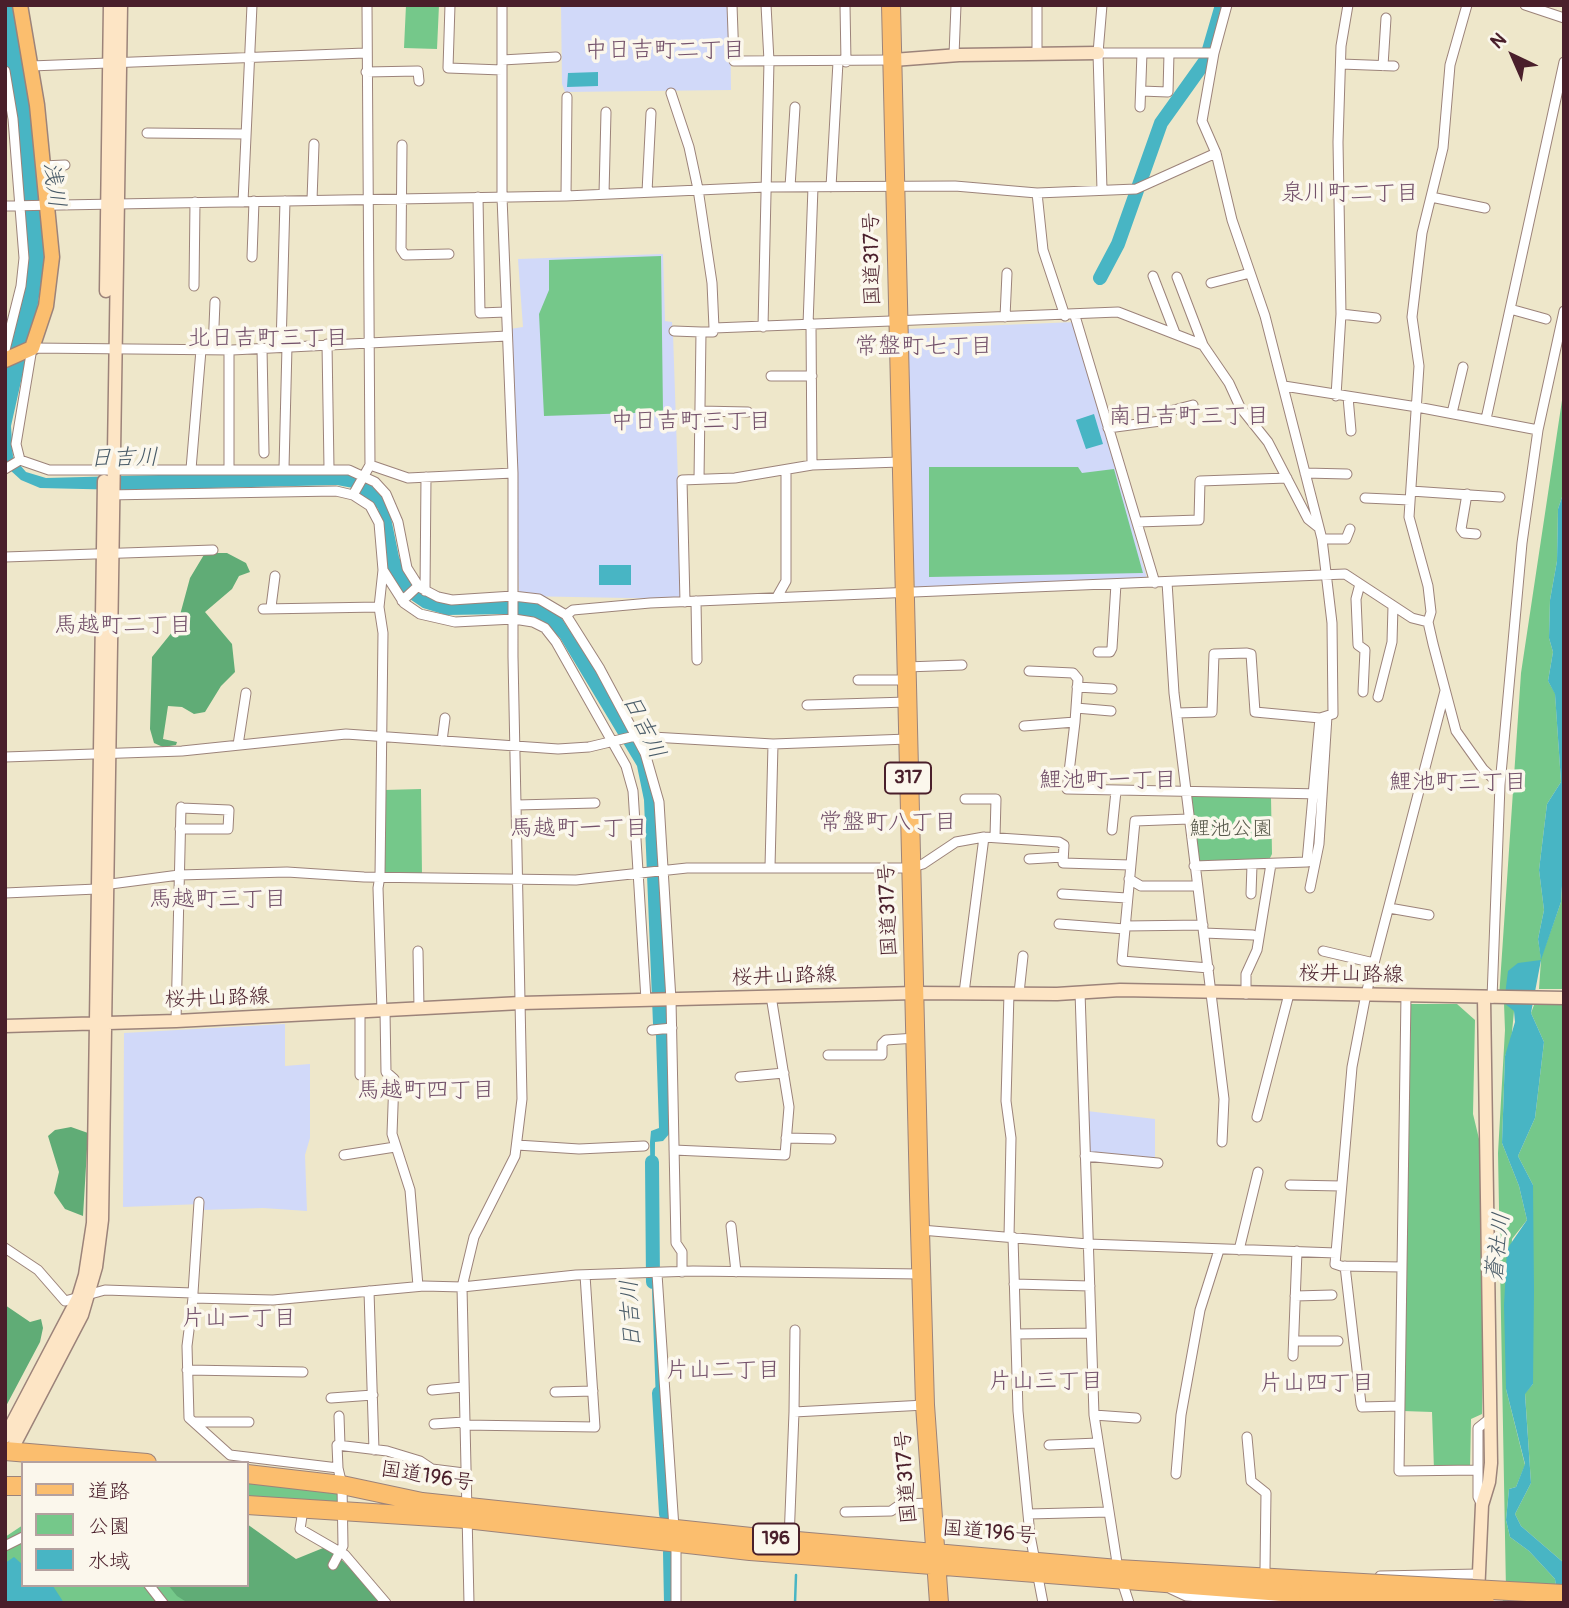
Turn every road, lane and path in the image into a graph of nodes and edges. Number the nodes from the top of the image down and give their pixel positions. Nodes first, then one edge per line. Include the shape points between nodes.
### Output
1 (20, 5) edge
2 (110, 5) edge
3 (121, 5) edge
4 (252, 5) edge
5 (367, 5) edge
6 (450, 5) edge
7 (502, 5) edge
8 (732, 5) edge
9 (766, 5) edge
10 (845, 5) edge
11 (891, 5) edge
12 (956, 5) edge
13 (1037, 5) edge
14 (1102, 5) edge
15 (1227, 5) edge
16 (1348, 5) edge
17 (1466, 5) edge
18 (1525, 5) edge
19 (1386, 18) dead end
20 (1564, 18) edge
21 (1098, 52) junction
22 (365, 53) junction
23 (1037, 53) junction
24 (1142, 53) junction
25 (1169, 53) junction
26 (1214, 53) junction
27 (954, 55) junction
28 (556, 57) dead end
29 (248, 58) junction
30 (893, 60) junction
31 (769, 61) junction
32 (115, 62) junction
33 (842, 62) junction
34 (1564, 62) edge
35 (1341, 64) junction
36 (502, 65) junction
37 (31, 66) junction
38 (1383, 66) junction
39 (1394, 66) dead end
40 (5, 71) edge
41 (366, 72) junction
42 (419, 81) dead end
43 (1141, 91) junction
44 (671, 93) dead end
45 (567, 97) dead end
46 (795, 107) dead end
47 (1140, 107) dead end
48 (606, 112) dead end
49 (651, 113) dead end
50 (147, 133) dead end
51 (246, 134) junction
52 (314, 144) dead end
53 (402, 145) dead end
54 (1216, 153) junction
55 (65, 165) dead end
56 (41, 166) junction
57 (894, 186) junction
58 (766, 187) junction
59 (790, 187) junction
60 (813, 187) junction
61 (831, 187) junction
62 (698, 189) junction
63 (1102, 190) junction
64 (648, 192) junction
65 (1037, 193) junction
66 (604, 194) junction
67 (566, 196) junction
68 (478, 197) junction
69 (502, 197) junction
70 (1431, 197) junction
71 (370, 199) junction
72 (401, 199) junction
73 (312, 200) junction
74 (254, 201) junction
75 (285, 201) junction
76 (195, 202) junction
77 (243, 202) junction
78 (113, 203) junction
79 (45, 204) junction
80 (5, 206) edge
81 (22, 207) junction
82 (1485, 208) dead end
83 (449, 254) dead end
84 (253, 257) dead end
85 (1007, 273) dead end
86 (1250, 273) junction
87 (1153, 276) dead end
88 (1177, 277) dead end
89 (1211, 283) dead end
90 (194, 286) dead end
91 (215, 302) dead end
92 (1510, 309) junction
93 (1564, 311) edge
94 (506, 312) junction
95 (1341, 314) junction
96 (1070, 316) junction
97 (1005, 317) junction
98 (1376, 318) dead end
99 (1546, 319) dead end
100 (897, 321) junction
101 (810, 325) junction
102 (763, 327) junction
103 (714, 328) junction
104 (674, 331) dead end
105 (701, 332) junction
106 (1175, 333) junction
107 (507, 336) junction
108 (370, 341) junction
109 (327, 344) junction
110 (1203, 345) junction
111 (284, 347) junction
112 (110, 348) junction
113 (262, 348) junction
114 (30, 350) junction
115 (201, 350) junction
116 (213, 350) junction
117 (229, 350) junction
118 (6, 356) edge
119 (1463, 368) dead end
120 (771, 376) dead end
121 (811, 376) junction
122 (1284, 386) junction
123 (1336, 396) junction
124 (1348, 397) junction
125 (1193, 405) dead end
126 (1417, 407) junction
127 (700, 411) junction
128 (748, 412) dead end
129 (1452, 413) junction
130 (1486, 419) junction
131 (1108, 428) junction
132 (1538, 430) junction
133 (1351, 431) dead end
134 (264, 453) dead end
135 (20, 460) junction
136 (900, 462) junction
137 (812, 465) junction
138 (370, 466) junction
139 (284, 468) junction
140 (329, 468) junction
141 (5, 469) edge
142 (191, 469) junction
143 (229, 469) junction
144 (108, 471) junction
145 (786, 471) junction
146 (513, 473) junction
147 (1305, 473) junction
148 (1347, 474) dead end
149 (363, 476) junction
150 (426, 477) junction
151 (1287, 478) junction
152 (699, 479) junction
153 (1466, 494) junction
154 (108, 495) junction
155 (353, 495) junction
156 (1411, 495) junction
157 (1500, 497) dead end
158 (1365, 498) dead end
159 (1136, 522) junction
160 (1318, 527) junction
161 (1350, 529) dead end
162 (1476, 534) dead end
163 (1322, 539) junction
164 (214, 550) dead end
165 (107, 552) junction
166 (5, 557) edge
167 (383, 570) junction
168 (1326, 575) junction
169 (275, 576) dead end
170 (1167, 582) junction
171 (1155, 583) junction
172 (1115, 584) junction
173 (1360, 584) junction
174 (420, 587) junction
175 (903, 591) junction
176 (513, 597) junction
177 (778, 597) junction
178 (403, 601) junction
179 (696, 601) junction
180 (685, 602) junction
181 (1393, 606) junction
182 (379, 607) junction
183 (566, 615) junction
184 (514, 618) junction
185 (1428, 622) junction
186 (1098, 652) dead end
187 (697, 660) dead end
188 (962, 665) dead end
189 (1029, 671) dead end
190 (906, 673) junction
191 (859, 680) dead end
192 (1077, 687) junction
193 (1112, 689) dead end
194 (1446, 691) junction
195 (1363, 692) dead end
196 (246, 693) dead end
197 (1378, 697) dead end
198 (907, 702) junction
199 (807, 705) dead end
200 (1076, 708) junction
201 (1111, 711) dead end
202 (1177, 713) junction
203 (1324, 717) junction
204 (445, 718) dead end
205 (1074, 722) junction
206 (1024, 726) dead end
207 (380, 736) junction
208 (635, 736) junction
209 (908, 739) junction
210 (442, 741) junction
211 (612, 742) junction
212 (773, 744) junction
213 (238, 745) junction
214 (515, 748) junction
215 (104, 755) junction
216 (5, 757) edge
217 (1500, 785) junction
218 (1116, 791) junction
219 (1185, 791) junction
220 (1318, 794) junction
221 (965, 799) dead end
222 (595, 803) dead end
223 (517, 805) junction
224 (1189, 819) junction
225 (180, 829) junction
226 (1112, 830) dead end
227 (989, 837) junction
228 (1063, 857) junction
229 (1029, 859) dead end
230 (1271, 864) junction
231 (1130, 865) junction
232 (1252, 865) junction
233 (1194, 866) junction
234 (770, 867) junction
235 (909, 868) junction
236 (662, 870) junction
237 (640, 872) junction
238 (179, 876) junction
239 (380, 876) junction
240 (519, 879) junction
241 (1129, 879) junction
242 (101, 886) junction
243 (1197, 886) junction
244 (1310, 888) dead end
245 (5, 893) edge
246 (1062, 894) dead end
247 (1251, 894) dead end
248 (1127, 898) junction
249 (1389, 908) junction
250 (1429, 915) dead end
251 (1059, 924) dead end
252 (1125, 928) junction
253 (1203, 929) junction
254 (1253, 935) dead end
255 (418, 951) dead end
256 (1323, 951) dead end
257 (1023, 956) dead end
258 (1374, 963) junction
259 (1209, 968) junction
260 (1080, 992) junction
261 (915, 993) junction
262 (964, 993) junction
263 (1014, 993) junction
264 (1212, 993) junction
265 (1246, 994) junction
266 (1289, 994) junction
267 (1366, 995) junction
268 (1406, 995) junction
269 (771, 996) junction
270 (1492, 998) junction
271 (1564, 998) edge
272 (646, 1000) junction
273 (671, 1000) junction
274 (521, 1003) junction
275 (419, 1009) junction
276 (384, 1011) junction
277 (360, 1012) junction
278 (101, 1021) junction
279 (176, 1021) junction
280 (5, 1026) edge
281 (671, 1028) junction
282 (652, 1030) dead end
283 (916, 1038) junction
284 (828, 1055) dead end
285 (784, 1073) junction
286 (360, 1075) dead end
287 (740, 1077) dead end
288 (1257, 1117) dead end
289 (786, 1138) junction
290 (831, 1139) dead end
291 (1222, 1142) dead end
292 (517, 1145) junction
293 (645, 1146) dead end
294 (395, 1147) junction
295 (674, 1150) junction
296 (344, 1155) dead end
297 (1085, 1156) junction
298 (1158, 1163) dead end
299 (1258, 1172) dead end
300 (1290, 1185) dead end
301 (1341, 1186) junction
302 (199, 1202) dead end
303 (732, 1226) dead end
304 (921, 1230) junction
305 (1011, 1237) junction
306 (1088, 1244) junction
307 (5, 1248) edge
308 (1219, 1250) junction
309 (1239, 1250) junction
310 (1297, 1251) junction
311 (1336, 1254) junction
312 (1345, 1266) junction
313 (1402, 1267) junction
314 (682, 1272) junction
315 (736, 1272) junction
316 (921, 1274) junction
317 (585, 1275) junction
318 (653, 1275) junction
319 (1014, 1284) junction
320 (418, 1286) junction
321 (1090, 1286) junction
322 (462, 1287) junction
323 (369, 1291) junction
324 (193, 1295) junction
325 (1332, 1295) dead end
326 (84, 1296) junction
327 (1296, 1296) junction
328 (795, 1330) dead end
329 (1091, 1333) junction
330 (1016, 1334) junction
331 (1294, 1340) junction
332 (1338, 1341) dead end
333 (1293, 1356) dead end
334 (187, 1370) junction
335 (303, 1372) dead end
336 (463, 1387) junction
337 (432, 1390) dead end
338 (593, 1391) junction
339 (555, 1392) dead end
340 (373, 1395) junction
341 (331, 1398) dead end
342 (925, 1405) junction
343 (1400, 1406) junction
344 (794, 1412) junction
345 (1094, 1415) junction
346 (339, 1416) dead end
347 (1136, 1418) dead end
348 (1489, 1420) junction
349 (194, 1422) junction
350 (249, 1422) dead end
351 (464, 1423) junction
352 (434, 1424) dead end
353 (1247, 1437) dead end
354 (1098, 1443) junction
355 (340, 1445) junction
356 (1049, 1445) dead end
357 (374, 1450) junction
358 (7, 1451) edge
359 (124, 1461) edge
360 (1478, 1470) junction
361 (464, 1473) junction
362 (248, 1474) edge
363 (1176, 1474) dead end
364 (340, 1476) junction
365 (931, 1503) junction
366 (248, 1505) edge
367 (1482, 1505) junction
368 (303, 1510) junction
369 (845, 1512) dead end
370 (1109, 1512) junction
371 (342, 1513) junction
372 (465, 1513) junction
373 (1028, 1514) junction
374 (675, 1535) junction
375 (21, 1538) edge
376 (789, 1540) junction
377 (5, 1546) edge
378 (341, 1552) junction
379 (934, 1559) junction
380 (332, 1565) dead end
381 (1036, 1567) junction
382 (1265, 1569) junction
383 (1478, 1574) junction
384 (1120, 1575) junction
385 (1379, 1576) junction
386 (1163, 1578) junction
387 (151, 1587) edge
388 (1308, 1587) junction
389 (1564, 1594) edge
390 (163, 1603) edge
391 (386, 1603) edge
392 (469, 1603) edge
393 (676, 1603) edge
394 (939, 1603) edge
395 (1043, 1603) edge
396 (1129, 1603) edge
397 (1290, 1603) edge
398 (1379, 1603) edge
399 (1478, 1603) edge
400 (1485, 1603) edge

1 - 37 main road
2 - 32 street
3 - 32 street
4 - 29 street
5 - 22 street
6 - 36 street via 448,68
7 - 36 street
8 - 31 street via 733,61
9 - 31 street
10 - 33 street
11 - 30 highway, 国道317号 / 317
12 - 27 street
13 - 23 street
14 - 21 street
15 - 26 street
16 - 35 street
17 - 70 street via 1450,65 1443,148
18 - 20 street
19 - 38 street
21 - 23 street
21 - 24 street
21 - 63 street
22 - 29 street
22 - 41 street
23 - 27 street
24 - 25 street
24 - 43 street
25 - 26 street
25 - 43 street via 1168,92
26 - 54 street via 1202,121
27 - 30 street
28 - 36 street
29 - 32 street
29 - 51 street
30 - 33 street
30 - 57 highway, 国道317号 / 317
31 - 33 street
31 - 58 street
32 - 37 street
32 - 78 street
33 - 61 street
34 - 92 street
35 - 38 street
35 - 95 street
36 - 69 street
37 - 56 main road
38 - 39 street
40 - 81 street
41 - 42 street via 418,71
41 - 71 street
43 - 47 street
44 - 62 street
45 - 67 street
46 - 59 street
48 - 66 street
49 - 64 street
50 - 51 street
51 - 77 street
52 - 73 street
53 - 72 street
54 - 63 street via 1136,189
54 - 86 street
55 - 56 street
56 - 79 main road
57 - 61 street
57 - 65 street
57 - 100 highway, 国道317号 / 317
58 - 59 street
58 - 62 street
58 - 102 street
59 - 60 street
60 - 61 street
60 - 101 street
62 - 64 street
62 - 103 street
63 - 65 street
64 - 66 street
65 - 96 street via 1043,250
66 - 67 street
67 - 69 street
68 - 69 street
68 - 72 street
68 - 94 street via 480,313
69 - 94 street
70 - 82 street
70 - 126 street via 1412,317 1419,366
71 - 72 street
71 - 73 street
71 - 108 street
72 - 83 street via 405,255
73 - 75 street
74 - 75 street
74 - 77 street
74 - 84 street
75 - 111 street
76 - 77 street
76 - 78 street
76 - 90 street
78 - 79 street
78 - 112 street
79 - 81 street
79 - 114 main road via 52,257 46,306
80 - 81 street
81 - 118 street via 21,286
85 - 97 street
86 - 89 street
86 - 122 street
87 - 106 street
88 - 110 street
91 - 116 street
92 - 99 street
92 - 130 street
93 - 132 street
94 - 107 street
95 - 98 street
95 - 123 street
96 - 97 street
96 - 106 street via 1118,312
96 - 131 street
97 - 100 street
100 - 101 street
100 - 136 highway, 国道317号 / 317
101 - 102 street
101 - 121 street
102 - 103 street
103 - 105 street via 713,332
104 - 105 street
105 - 127 street
106 - 110 street
107 - 108 street
107 - 146 street
108 - 109 street
108 - 138 street
109 - 111 street
109 - 140 street
110 - 151 street
111 - 113 street
111 - 139 street
112 - 114 street
112 - 115 street
112 - 144 street
113 - 117 street
113 - 134 street
114 - 118 main road
114 - 135 street via 16,444
115 - 116 street
115 - 142 street
116 - 117 street
117 - 143 street
119 - 129 street
120 - 121 street
121 - 137 street
122 - 123 street
122 - 147 street
123 - 124 street
124 - 126 street
124 - 133 street
125 - 131 street via 1166,412 1168,420
126 - 129 street
126 - 156 street
127 - 128 street
127 - 152 street
129 - 130 street
130 - 132 street
131 - 159 street
132 - 217 street via 1522,543
135 - 141 street
135 - 144 street via 48,470
136 - 137 street
136 - 175 highway, 国道317号 / 317
137 - 145 street
138 - 149 street
138 - 150 street via 408,478
139 - 140 street
139 - 143 street
140 - 149 street
142 - 143 street
142 - 144 street
144 - 154 street
145 - 152 street
145 - 177 street via 786,581
146 - 150 street
146 - 176 street
147 - 148 street
147 - 160 street
149 - 155 street
149 - 174 street via 375,482 393,508 407,568
150 - 174 street
151 - 159 street via 1203,480 1199,520
151 - 160 street via 1308,519
152 - 180 street via 682,480
153 - 156 street
153 - 157 street
153 - 162 street via 1461,529
154 - 155 street via 337,491
154 - 165 street
155 - 167 street via 370,506 379,523
156 - 158 street
156 - 185 street via 1409,517 1428,586
159 - 171 street
160 - 163 street
161 - 163 street via 1346,540
163 - 168 street
164 - 165 street
165 - 166 street
165 - 215 street
167 - 178 street
167 - 182 street
168 - 170 street
168 - 173 street via 1345,574
168 - 203 street via 1332,623 1333,714
169 - 182 street via 267,608
170 - 171 street
170 - 202 street
171 - 172 street
172 - 175 street
172 - 186 street via 1112,648
173 - 181 street
173 - 195 street via 1356,599 1358,645 1365,650
174 - 176 street via 452,600
174 - 178 street
175 - 177 street
175 - 190 highway, 国道317号 / 317
176 - 183 street via 539,599
176 - 184 street
177 - 179 street
178 - 184 street via 437,621
179 - 180 street
179 - 187 street
180 - 183 street via 573,610
181 - 185 street
181 - 197 street via 1392,642
182 - 207 street via 383,633
183 - 208 street
184 - 211 street via 545,628
184 - 214 street
185 - 194 street
188 - 190 street
189 - 192 street via 1073,673
190 - 191 street
190 - 198 highway, 国道317号 / 317
192 - 193 street
192 - 200 street
194 - 217 street via 1456,731
194 - 249 street
196 - 213 street
198 - 199 street
198 - 209 highway, 国道317号 / 317
200 - 201 street
200 - 205 street
202 - 203 street via 1212,712 1214,654 1247,653 1251,654 1255,712
202 - 219 street
203 - 220 street
204 - 210 street
205 - 206 street
205 - 218 street via 1067,789
207 - 210 street
207 - 213 street via 346,734
207 - 239 street
208 - 211 street
208 - 212 street
208 - 236 street via 659,802
209 - 212 street
209 - 235 highway, 国道317号 / 317
210 - 214 street
211 - 214 street via 558,749
211 - 237 street via 626,766 633,792
212 - 234 street
213 - 215 street
214 - 223 street
215 - 216 street
215 - 242 street
217 - 270 street
218 - 219 street
218 - 226 street
219 - 220 street
219 - 224 street
220 - 230 street via 1307,862
220 - 244 street via 1319,844
221 - 227 street via 996,799
222 - 223 street
223 - 240 street
224 - 231 street via 1135,821
224 - 233 street
225 - 225 street via 181,808 229,810 228,829
225 - 238 street
227 - 228 street via 1059,842 1064,845
227 - 235 street via 956,842
227 - 262 street
228 - 229 street
228 - 231 street via 1063,863
230 - 232 street
230 - 265 street via 1257,950 1246,974
231 - 241 street
232 - 233 street
232 - 247 street
233 - 243 street
234 - 235 street
234 - 236 street
235 - 261 highway, 国道317号 / 317
236 - 237 street
236 - 273 street
237 - 240 street via 576,880
237 - 272 street
238 - 239 street via 287,872
238 - 242 street
238 - 279 street
239 - 240 street
239 - 276 street
240 - 274 street
241 - 243 street via 1141,886
241 - 248 street
242 - 245 street
242 - 278 street
243 - 253 street
246 - 248 street
248 - 252 street
249 - 250 street
249 - 258 street
251 - 252 street
252 - 253 street
252 - 259 street via 1122,961
253 - 254 street
253 - 259 street
255 - 275 street
256 - 258 street
257 - 263 street
258 - 267 street
259 - 264 street
260 - 263 street, 桜井山路線
260 - 264 street, 桜井山路線
260 - 297 street
261 - 262 street, 桜井山路線
261 - 269 street, 桜井山路線
261 - 283 highway, 国道317号 / 317
262 - 263 street, 桜井山路線
263 - 305 street via 1006,1101 1011,1138
264 - 265 street, 桜井山路線
264 - 291 street via 1224,1099
265 - 266 street, 桜井山路線
266 - 267 street, 桜井山路線
266 - 288 street
267 - 268 street, 桜井山路線
267 - 301 street via 1352,1067
268 - 270 street, 桜井山路線
268 - 313 street
269 - 273 street, 桜井山路線
269 - 285 street
270 - 271 street, 桜井山路線
270 - 348 street
272 - 273 street, 桜井山路線
272 - 274 street, 桜井山路線
273 - 281 street
274 - 275 street, 桜井山路線
274 - 292 street via 522,1099
275 - 276 street, 桜井山路線
276 - 277 street, 桜井山路線
276 - 294 street via 386,1072 394,1079
277 - 279 street, 桜井山路線
277 - 286 street
278 - 279 street, 桜井山路線
278 - 280 street, 桜井山路線
278 - 326 street via 93,1223
281 - 282 street
281 - 295 street
283 - 284 street via 886,1040 882,1055
283 - 304 highway, 国道317号 / 317
285 - 287 street
285 - 289 street via 789,1107
289 - 290 street
289 - 295 street via 785,1155
292 - 293 street via 579,1149
292 - 322 street via 474,1237
294 - 296 street
294 - 320 street via 410,1191
295 - 314 street via 676,1243 682,1252
297 - 298 street
297 - 306 street
299 - 309 street
300 - 301 street
301 - 311 street
302 - 324 street
303 - 315 street
304 - 305 street
304 - 316 highway, 国道317号 / 317
305 - 306 street
305 - 319 street
306 - 308 street
306 - 321 street
307 - 326 street via 38,1270 65,1301
308 - 309 street
308 - 363 street via 1200,1310 1181,1415
309 - 310 street
310 - 311 street
310 - 327 street
311 - 312 street via 1335,1264
312 - 313 street
312 - 343 street via 1362,1407
313 - 343 street
314 - 315 street
314 - 318 street
315 - 316 street
316 - 342 highway, 国道317号 / 317
317 - 318 street
317 - 322 street
317 - 338 street
318 - 374 street
319 - 321 street
319 - 330 street
320 - 322 street
320 - 323 street
321 - 329 street
322 - 336 street
323 - 324 street via 273,1300
323 - 340 street
324 - 326 street via 105,1290
324 - 334 street
325 - 327 street
326 - 358 street via 76,1331
327 - 331 street
328 - 344 street
329 - 330 street
329 - 345 street
330 - 373 street
331 - 332 street
331 - 333 street
334 - 335 street
334 - 349 street via 189,1418
336 - 337 street
336 - 351 street
338 - 339 street
338 - 351 street via 595,1427
340 - 341 street
340 - 357 street
342 - 344 street
342 - 365 highway, 国道317号 / 317
343 - 360 street via 1399,1471
344 - 376 street
345 - 347 street
345 - 354 street
346 - 355 street
348 - 360 street via 1478,1428
348 - 367 street via 1489,1482
349 - 350 street
349 - 364 street via 230,1455
351 - 352 street
351 - 361 street
353 - 382 street via 1251,1481 1266,1493
354 - 356 street
354 - 370 street
355 - 357 street
355 - 364 street
357 - 361 street via 420,1461 432,1469
358 - 359 highway
360 - 367 street
361 - 372 street
362 - 364 highway, 国道196号 / 196
364 - 371 street
364 - 372 highway, 国道196号 / 196
365 - 369 street via 901,1504 891,1511
365 - 379 highway, 国道317号 / 317
366 - 368 highway, 国道196号 / 196
367 - 383 street
368 - 371 highway, 国道196号 / 196
368 - 378 street via 300,1529
370 - 373 street
370 - 384 street
371 - 372 highway, 国道196号 / 196
371 - 378 street
372 - 374 highway, 国道196号 / 196
372 - 392 street
373 - 381 street
374 - 376 highway, 国道196号 / 196
374 - 379 highway, 国道196号 / 196
374 - 393 street
375 - 377 street
376 - 379 highway, 国道196号 / 196
378 - 380 street
378 - 391 street
379 - 381 highway, 国道196号 / 196
379 - 394 highway, 国道317号 / 317
381 - 384 highway, 国道196号 / 196
381 - 395 street
382 - 385 street
382 - 386 street via 1189,1565
383 - 385 street
383 - 399 street
384 - 386 highway, 国道196号 / 196
384 - 396 street
385 - 398 street
386 - 388 highway, 国道196号 / 196
386 - 397 street via 1186,1596
387 - 390 street
388 - 389 highway, 国道196号 / 196, bridge
388 - 400 highway, 国道196号 / 196, bridge

